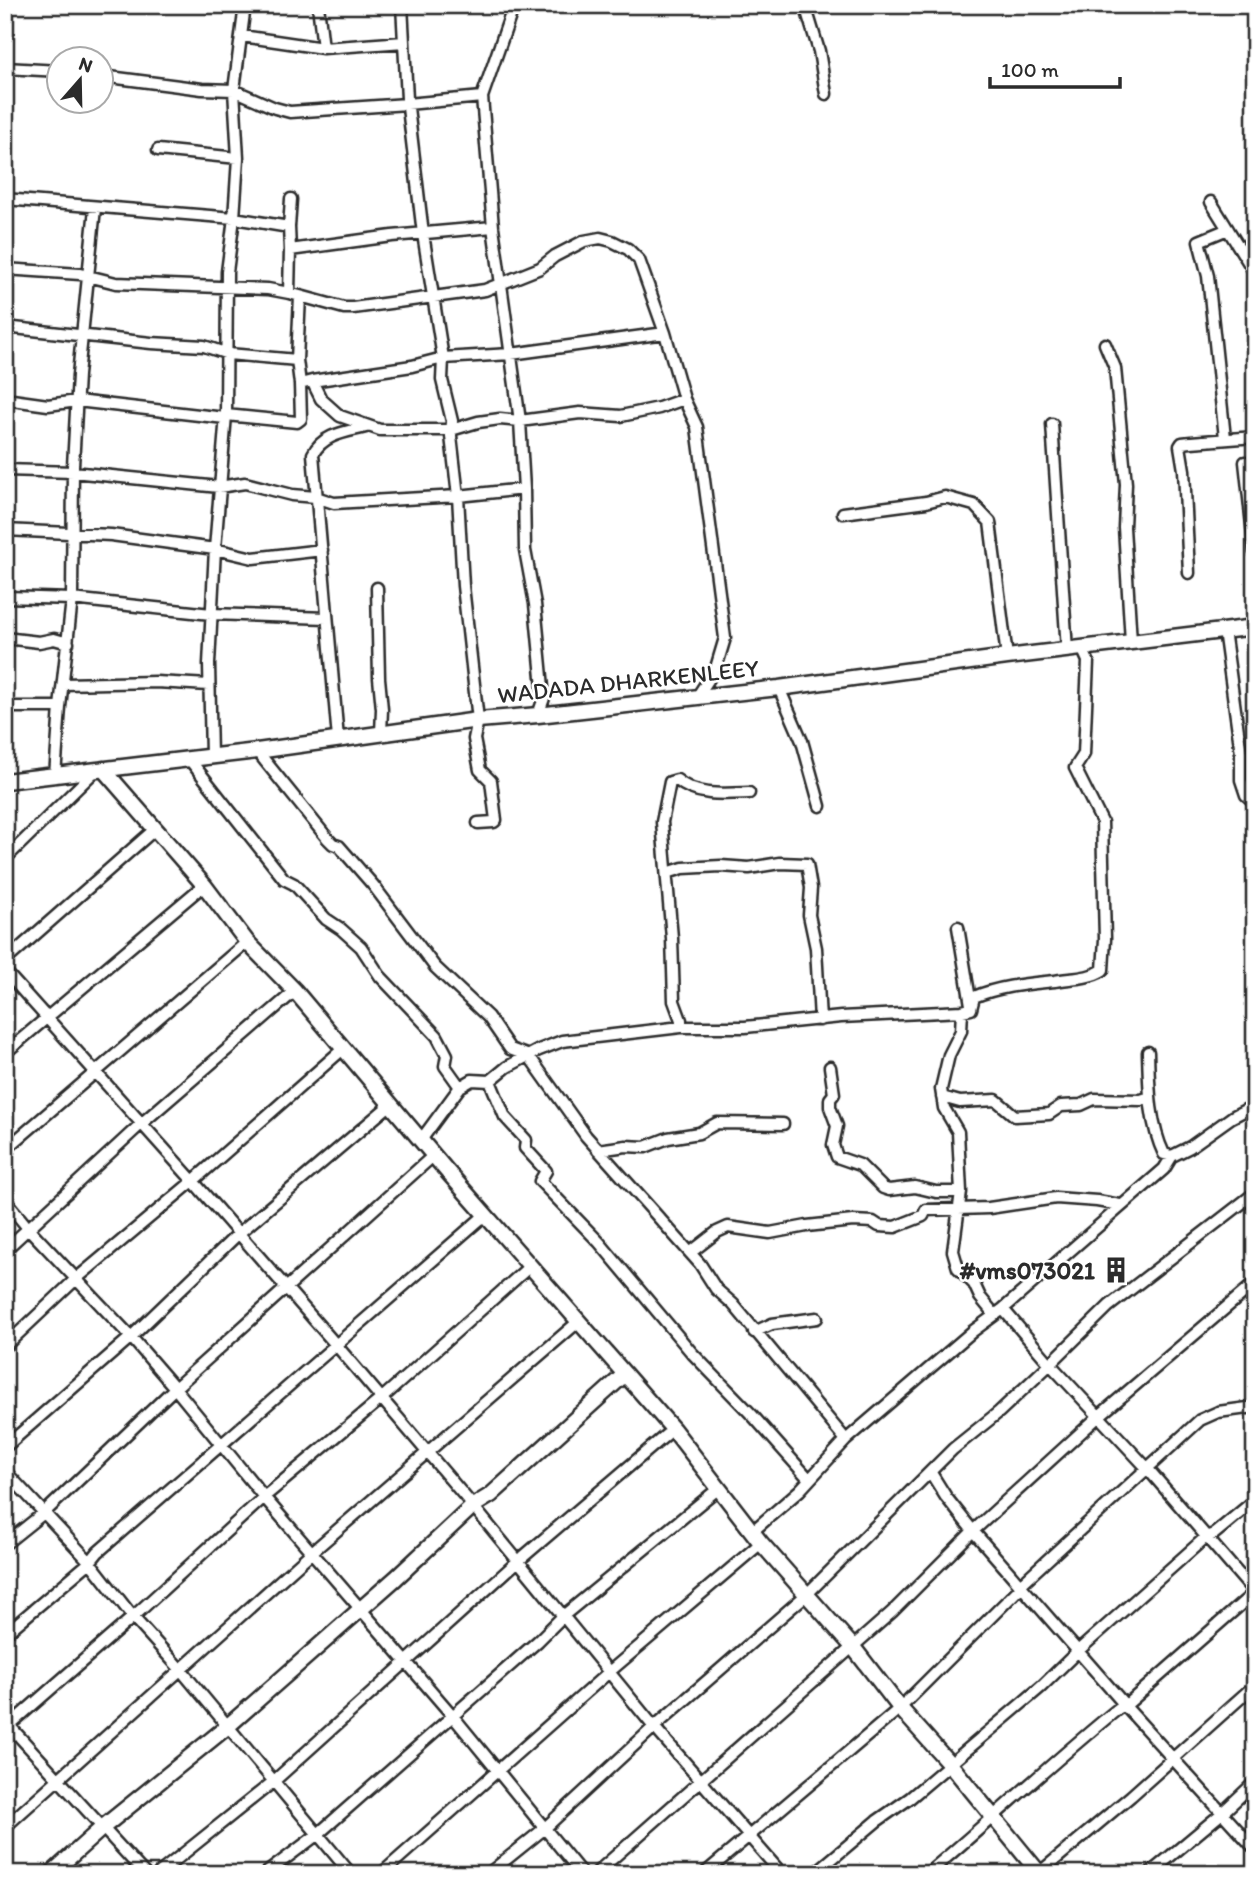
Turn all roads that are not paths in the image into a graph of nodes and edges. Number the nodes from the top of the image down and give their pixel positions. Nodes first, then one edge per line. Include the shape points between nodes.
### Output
1 (245, 5) edge
2 (318, 5) edge
3 (402, 5) edge
4 (514, 5) edge
5 (805, 5) edge
6 (242, 36) junction
7 (404, 42) junction
8 (323, 48) junction
9 (5, 68) edge
10 (46, 70) edge
11 (116, 78) edge
12 (234, 90) junction
13 (826, 94) dead end
14 (482, 97) junction
15 (407, 104) junction
16 (158, 150) dead end
17 (238, 158) junction
18 (291, 199) dead end
19 (5, 200) edge
20 (1211, 202) dead end
21 (95, 208) junction
22 (234, 218) junction
23 (289, 227) junction
24 (493, 227) junction
25 (1228, 229) junction
26 (423, 233) junction
27 (290, 250) junction
28 (5, 270) edge
29 (1255, 273) edge
30 (87, 276) junction
31 (502, 283) junction
32 (228, 288) junction
33 (295, 294) junction
34 (434, 297) junction
35 (5, 327) edge
36 (665, 333) junction
37 (83, 336) junction
38 (1105, 344) dead end
39 (228, 354) junction
40 (511, 354) junction
41 (443, 358) junction
42 (298, 360) junction
43 (312, 381) junction
44 (300, 384) junction
45 (5, 399) edge
46 (684, 399) junction
47 (77, 401) junction
48 (226, 416) junction
49 (520, 421) junction
50 (1052, 424) dead end
51 (366, 427) junction
52 (451, 430) junction
53 (1255, 437) edge
54 (1225, 438) junction
55 (1245, 462) dead end
56 (5, 470) edge
57 (73, 472) junction
58 (219, 487) junction
59 (524, 489) junction
60 (458, 496) junction
61 (316, 497) junction
62 (843, 513) dead end
63 (5, 530) edge
64 (74, 534) junction
65 (215, 549) junction
66 (322, 550) junction
67 (1255, 553) edge
68 (1189, 573) dead end
69 (377, 588) dead end
70 (5, 597) edge
71 (72, 599) junction
72 (212, 614) junction
73 (327, 618) junction
74 (1255, 627) edge
75 (1224, 630) junction
76 (5, 638) edge
77 (1131, 642) junction
78 (68, 643) junction
79 (1075, 649) junction
80 (1007, 657) junction
81 (63, 684) junction
82 (209, 685) junction
83 (779, 688) junction
84 (697, 697) junction
85 (5, 707) edge
86 (60, 707) junction
87 (538, 715) junction
88 (478, 720) junction
89 (381, 733) junction
90 (338, 739) junction
91 (257, 751) junction
92 (211, 756) junction
93 (189, 759) junction
94 (99, 770) junction
95 (55, 776) junction
96 (5, 781) edge
97 (749, 793) dead end
98 (1255, 803) edge
99 (820, 806) dead end
100 (478, 823) dead end
101 (154, 830) junction
102 (5, 859) edge
103 (667, 873) junction
104 (204, 885) junction
105 (958, 926) dead end
106 (247, 942) junction
107 (5, 961) edge
108 (5, 971) edge
109 (295, 991) junction
110 (967, 1010) junction
111 (47, 1018) junction
112 (820, 1020) junction
113 (681, 1027) junction
114 (344, 1048) junction
115 (1148, 1052) dead end
116 (5, 1053) edge
117 (529, 1056) junction
118 (830, 1067) dead end
119 (94, 1071) junction
120 (490, 1082) junction
121 (460, 1087) junction
122 (942, 1097) junction
123 (1150, 1097) junction
124 (391, 1104) junction
125 (1255, 1105) edge
126 (141, 1124) junction
127 (783, 1124) dead end
128 (421, 1140) junction
129 (5, 1150) edge
130 (598, 1150) junction
131 (434, 1155) junction
132 (1172, 1156) junction
133 (194, 1181) junction
134 (961, 1192) junction
135 (1255, 1192) edge
136 (5, 1200) edge
137 (1120, 1205) junction
138 (957, 1208) junction
139 (485, 1215) junction
140 (29, 1228) junction
141 (239, 1234) junction
142 (5, 1250) edge
143 (690, 1253) junction
144 (530, 1266) junction
145 (76, 1279) junction
146 (1255, 1283) edge
147 (285, 1288) junction
148 (998, 1312) junction
149 (817, 1318) dead end
150 (578, 1322) junction
151 (754, 1332) junction
152 (131, 1337) junction
153 (5, 1346) edge
154 (337, 1346) junction
155 (1050, 1364) junction
156 (625, 1374) junction
157 (175, 1388) junction
158 (381, 1399) junction
159 (1255, 1407) edge
160 (1099, 1416) junction
161 (673, 1429) junction
162 (846, 1440) junction
163 (221, 1443) junction
164 (5, 1447) edge
165 (428, 1453) junction
166 (1147, 1468) junction
167 (5, 1471) edge
168 (931, 1473) junction
169 (809, 1479) junction
170 (719, 1488) junction
171 (264, 1497) junction
172 (1255, 1500) edge
173 (473, 1506) junction
174 (45, 1513) junction
175 (973, 1531) junction
176 (757, 1537) junction
177 (1206, 1537) junction
178 (5, 1544) edge
179 (312, 1552) junction
180 (90, 1562) junction
181 (517, 1562) junction
182 (1021, 1585) junction
183 (1254, 1592) edge
184 (806, 1595) junction
185 (361, 1608) junction
186 (563, 1616) junction
187 (133, 1617) junction
188 (5, 1634) edge
189 (853, 1647) junction
190 (1079, 1650) junction
191 (407, 1661) junction
192 (181, 1670) junction
193 (609, 1672) junction
194 (1255, 1685) edge
195 (1124, 1705) junction
196 (900, 1708) junction
197 (452, 1715) junction
198 (6, 1725) edge
199 (228, 1726) junction
200 (654, 1727) junction
201 (1173, 1758) junction
202 (950, 1764) junction
203 (499, 1771) junction
204 (60, 1780) junction
205 (702, 1781) junction
206 (273, 1782) junction
207 (1255, 1782) edge
208 (1221, 1814) junction
209 (994, 1818) junction
210 (5, 1827) edge
211 (102, 1828) junction
212 (545, 1828) junction
213 (318, 1834) junction
214 (748, 1837) junction
215 (1255, 1849) edge
216 (1039, 1873) edge
217 (51, 1874) edge
218 (145, 1874) edge
219 (158, 1874) edge
220 (265, 1874) edge
221 (351, 1874) edge
222 (381, 1874) edge
223 (488, 1874) edge
224 (582, 1874) edge
225 (595, 1874) edge
226 (705, 1874) edge
227 (782, 1874) edge
228 (814, 1874) edge
229 (927, 1874) edge
230 (1149, 1874) edge

1 - 6 street
2 - 8 street
3 - 7 street
4 - 14 street
5 - 13 street
6 - 8 street
6 - 12 street
7 - 8 street
7 - 15 street
9 - 10 street
11 - 12 street
12 - 15 street via 290,112
12 - 17 street
14 - 15 street
14 - 24 street
15 - 26 street
16 - 17 street
17 - 22 street
18 - 23 street
19 - 21 street
20 - 25 street
21 - 22 street
21 - 30 street
22 - 23 street
22 - 32 street
23 - 27 street
24 - 26 street
24 - 31 street
25 - 29 street
25 - 54 street via 1199,241 1208,276
26 - 27 street
26 - 34 street
27 - 33 street
28 - 30 street
30 - 32 street via 116,283
30 - 37 street
31 - 34 street
31 - 36 street via 540,268 584,241 612,241 639,260
31 - 40 street
32 - 33 street
32 - 39 street
33 - 34 street via 344,308
33 - 42 street
34 - 41 street
35 - 37 street
36 - 40 street
36 - 46 street
37 - 39 street via 204,346
37 - 47 street
38 - 77 street via 1115,368 1126,484
39 - 42 street
39 - 48 street
40 - 41 street
40 - 49 street
41 - 43 street
41 - 52 street
42 - 44 street
43 - 44 street
43 - 51 street via 321,399 340,416
44 - 48 street via 301,419 297,422
45 - 47 street via 48,405
46 - 49 street via 621,416 580,413
46 - 84 street via 697,428 725,638 716,668
47 - 48 street
47 - 57 street
48 - 58 street
49 - 52 street via 500,419
49 - 59 street
50 - 79 street
51 - 52 street
51 - 61 street via 331,436 316,448
52 - 60 street
53 - 54 street
54 - 68 street via 1180,446
55 - 67 street
56 - 57 street
57 - 58 street
57 - 64 street
58 - 61 street via 245,484
58 - 65 street
59 - 60 street
59 - 87 street via 525,550 544,698
60 - 61 street via 334,503
60 - 88 street
61 - 66 street
62 - 80 street via 945,497 974,505 990,522
63 - 64 street
64 - 65 street
64 - 71 street
65 - 66 street via 253,558
65 - 72 street
66 - 73 street
69 - 89 street
70 - 71 street
71 - 72 street
71 - 78 street
72 - 73 street
72 - 82 street
73 - 90 street
74 - 75 street, WADADA DHARKENLEEY
75 - 77 street, WADADA DHARKENLEEY
75 - 98 street via 1241,780
76 - 78 street
77 - 79 street, WADADA DHARKENLEEY
78 - 81 street
79 - 80 street, WADADA DHARKENLEEY
79 - 110 street via 1088,661 1084,754 1074,768 1101,821 1103,970 988,991 974,997
80 - 83 street, WADADA DHARKENLEEY
81 - 82 street
81 - 86 street
82 - 92 street
83 - 84 street, WADADA DHARKENLEEY
83 - 99 street via 809,763
84 - 87 street, WADADA DHARKENLEEY
85 - 86 street
86 - 95 street
87 - 88 street, WADADA DHARKENLEEY
88 - 89 street, WADADA DHARKENLEEY
88 - 100 street via 474,740 480,769 491,781 496,820
89 - 90 street, WADADA DHARKENLEEY
90 - 91 street, WADADA DHARKENLEEY
91 - 92 street, WADADA DHARKENLEEY
91 - 117 street via 328,839 340,846 373,886 435,967 488,1017 510,1049
92 - 93 street, WADADA DHARKENLEEY
93 - 94 street, WADADA DHARKENLEEY
93 - 121 street via 284,879 295,884 326,919 361,947 380,976 437,1037 447,1055 445,1066
94 - 95 street, WADADA DHARKENLEEY
94 - 101 street
94 - 102 street
95 - 96 street, WADADA DHARKENLEEY
97 - 103 street via 708,793 686,788 677,780 670,782 662,822
101 - 104 street
101 - 107 street
103 - 112 street via 683,868 807,864
103 - 113 street via 674,1001
104 - 106 street
104 - 111 street
105 - 110 street
106 - 109 street
106 - 119 street
108 - 111 street
109 - 114 street
109 - 126 street
110 - 112 street
110 - 122 street via 943,1071
111 - 116 street
111 - 119 street
112 - 113 street
113 - 117 street via 562,1041
114 - 124 street
114 - 133 street
115 - 123 street
117 - 120 street
117 - 130 street
118 - 134 street via 837,1157 860,1165 889,1191 915,1187
119 - 126 street
119 - 129 street
120 - 121 street via 472,1080
120 - 169 street via 505,1116 526,1140 525,1148 546,1171 540,1181
121 - 128 street
122 - 123 street via 960,1102 996,1100 1015,1116 1049,1114 1061,1106 1094,1099
122 - 134 street via 958,1132
123 - 132 street via 1160,1146 1164,1154
124 - 128 street
124 - 141 street
125 - 132 street
126 - 133 street
126 - 140 street
127 - 130 street via 717,1124 645,1147
128 - 131 street
130 - 143 street
131 - 139 street
131 - 147 street
132 - 137 street
133 - 141 street
133 - 145 street
134 - 138 street
135 - 155 street via 1109,1306
136 - 140 street
137 - 138 street via 1056,1198
137 - 148 street
138 - 143 street via 926,1210 923,1216 895,1227 853,1221 770,1233 728,1227
138 - 148 street via 953,1251 958,1268 974,1284 979,1297
139 - 144 street
139 - 154 street
140 - 142 street
140 - 145 street
141 - 147 street
141 - 152 street
143 - 151 street
144 - 150 street
144 - 158 street
145 - 152 street
145 - 153 street
146 - 160 street
147 - 154 street
147 - 157 street
148 - 155 street
148 - 162 street
149 - 151 street via 772,1324
150 - 156 street
150 - 165 street
151 - 162 street
152 - 157 street
152 - 164 street
154 - 158 street
154 - 163 street
155 - 160 street
155 - 168 street
156 - 161 street
156 - 173 street
157 - 163 street
157 - 174 street
158 - 165 street
158 - 171 street
159 - 166 street via 1217,1412 1200,1420
160 - 166 street
160 - 175 street
161 - 170 street
161 - 181 street
162 - 169 street
163 - 171 street
163 - 180 street
165 - 173 street
165 - 179 street
166 - 177 street
166 - 182 street
167 - 174 street
168 - 175 street
168 - 184 street
169 - 176 street
170 - 176 street
170 - 186 street
171 - 179 street
171 - 187 street
172 - 177 street
173 - 181 street
173 - 185 street
174 - 178 street
174 - 180 street
175 - 182 street
175 - 189 street
176 - 184 street
176 - 193 street
177 - 183 street
177 - 190 street
179 - 185 street
179 - 192 street
180 - 187 street
180 - 188 street
181 - 186 street
181 - 191 street
182 - 190 street
182 - 196 street
183 - 195 street
184 - 189 street
184 - 200 street
185 - 191 street
185 - 199 street
186 - 193 street
186 - 197 street
187 - 192 street
187 - 198 street
189 - 196 street
189 - 205 street
190 - 195 street
190 - 202 street
191 - 197 street
191 - 206 street
192 - 199 street
192 - 204 street
193 - 200 street
193 - 203 street
194 - 201 street
195 - 201 street
195 - 209 street via 1073,1744
196 - 202 street
196 - 214 street
197 - 203 street
197 - 213 street
198 - 204 street
199 - 206 street
199 - 211 street
200 - 205 street
200 - 212 street
201 - 208 street
201 - 216 street
202 - 209 street
202 - 228 street
203 - 212 street
203 - 222 street
204 - 210 street
204 - 211 street
205 - 214 street
205 - 225 street
206 - 213 street
206 - 219 street
207 - 208 street
208 - 215 street
208 - 230 street
209 - 216 street
209 - 229 street
211 - 217 street
211 - 218 street
212 - 223 street
212 - 224 street
213 - 220 street
213 - 221 street
214 - 226 street
214 - 227 street

